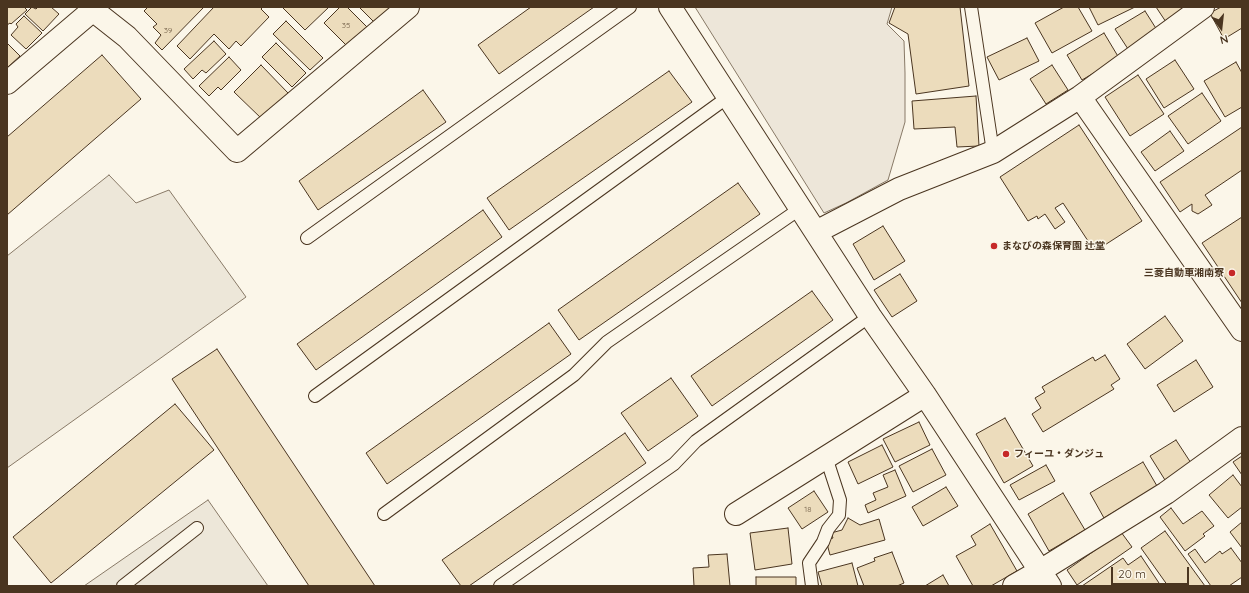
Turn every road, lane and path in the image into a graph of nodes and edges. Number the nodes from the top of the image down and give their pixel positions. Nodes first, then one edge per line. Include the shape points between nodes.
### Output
1 (408, 7) edge
2 (630, 7) edge
3 (670, 7) edge
4 (971, 7) edge
5 (1203, 7) edge
6 (91, 9) edge
7 (7, 83) edge
8 (728, 97) junction
9 (1080, 97) junction
10 (993, 152) junction
11 (801, 208) junction
12 (816, 232) junction
13 (307, 238) dead end
14 (870, 316) junction
15 (1242, 330) edge
16 (925, 395) junction
17 (315, 396) dead end
18 (1242, 438) edge
19 (826, 457) junction
20 (384, 514) dead end
21 (736, 514) dead end
22 (198, 528) dead end
23 (1045, 579) edge
24 (123, 586) edge
25 (500, 586) edge
26 (812, 586) edge
27 (1014, 586) edge

1 - 6 street via 237,151 127,37
2 - 13 lane
3 - 8 street
4 - 10 lane
5 - 9 street
6 - 7 street
8 - 11 street
8 - 17 lane
9 - 10 street
9 - 15 street
10 - 12 street via 899,188
11 - 12 street
11 - 20 lane via 607,342 574,375
12 - 14 street
14 - 16 street
14 - 25 lane via 696,441 674,464
16 - 19 street
16 - 23 street
18 - 23 street
19 - 21 street
19 - 26 lane via 840,500 839,515 809,563
22 - 24 lane
23 - 27 street

